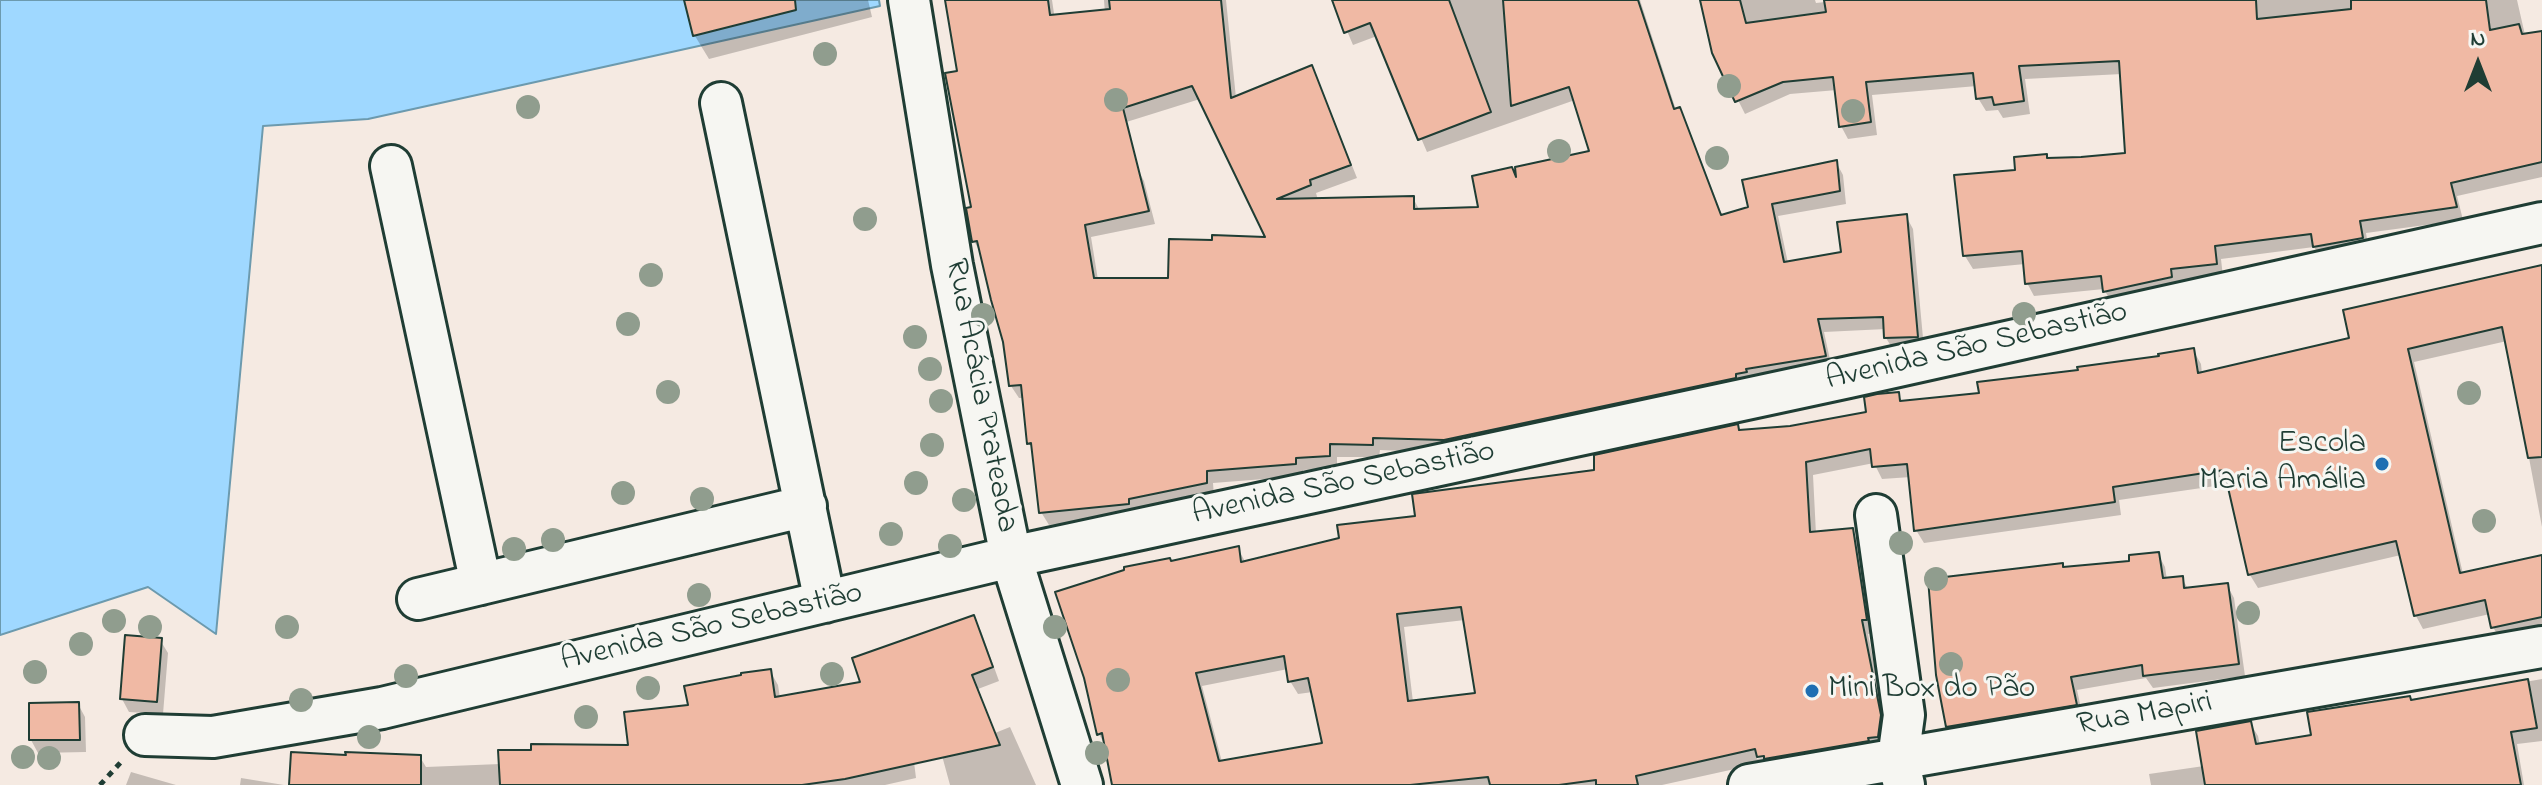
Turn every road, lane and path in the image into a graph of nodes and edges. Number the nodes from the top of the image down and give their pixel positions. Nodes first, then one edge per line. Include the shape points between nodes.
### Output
1 (909, 0) edge
2 (721, 103) dead end
3 (391, 166) dead end
4 (2542, 223) edge
5 (806, 506) junction
6 (1876, 515) dead end
7 (1011, 557) junction
8 (481, 584) junction
9 (418, 599) dead end
10 (825, 602) junction
11 (2542, 647) edge
12 (145, 735) dead end
13 (1901, 772) edge
14 (1082, 785) edge
15 (1749, 785) edge

1 - 7 street, Rua Acácia Prateada via 952,265
2 - 5 street
3 - 8 street
4 - 7 street, Avenida São Sebastião
5 - 8 street
5 - 10 street
6 - 13 street via 1904,715
7 - 10 street, Avenida São Sebastião
7 - 14 street, Rua Acácia Prateada
8 - 9 street
10 - 12 street, Avenida São Sebastião via 382,708 213,737
11 - 13 street, Rua Mapiri
13 - 15 street, Rua Mapiri

